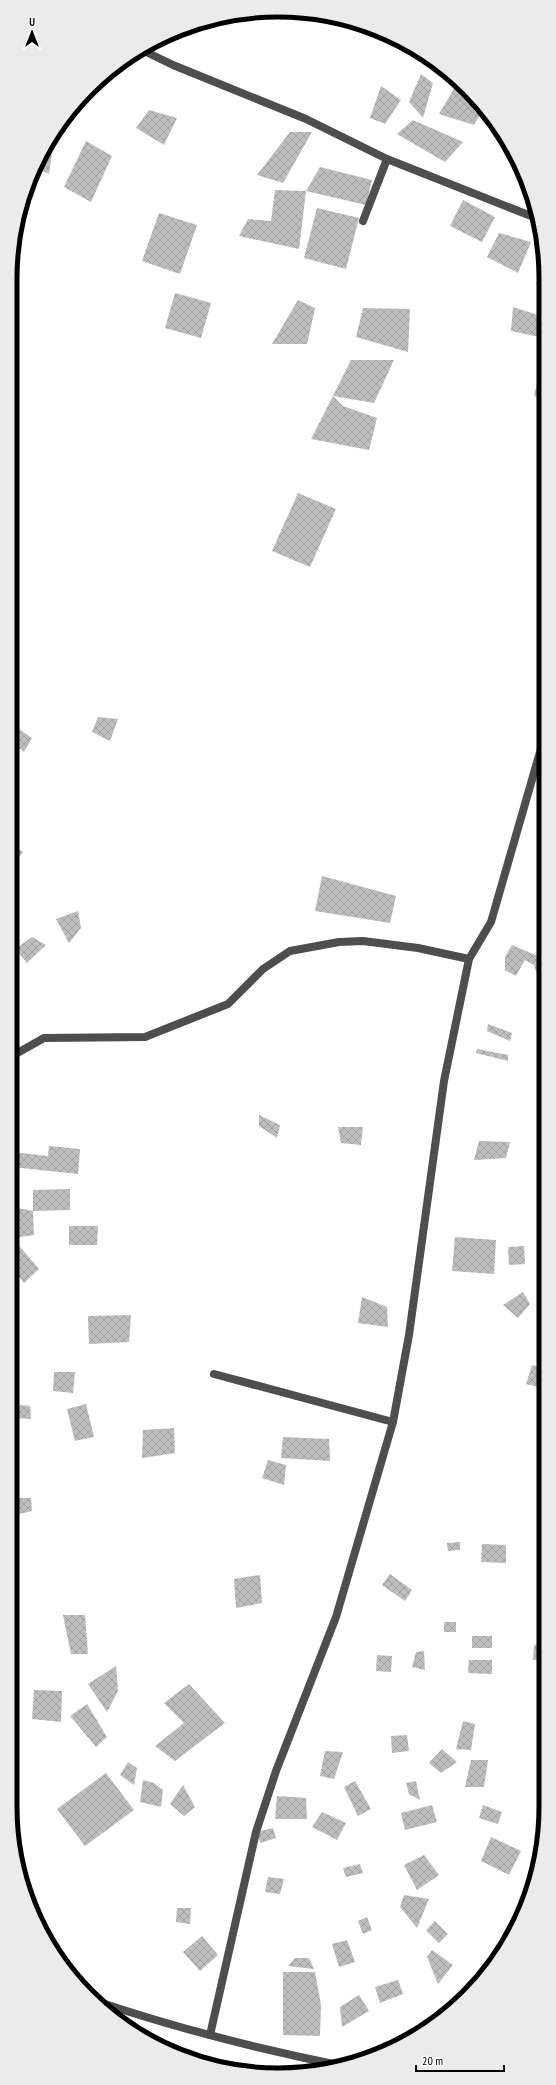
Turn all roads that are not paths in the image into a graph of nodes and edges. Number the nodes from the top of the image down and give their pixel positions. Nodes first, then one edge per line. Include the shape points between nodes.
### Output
1 (147, 52) edge
2 (387, 159) junction
3 (531, 216) edge
4 (363, 221) dead end
5 (539, 755) edge
6 (469, 959) junction
7 (17, 1053) edge
8 (214, 1374) dead end
9 (392, 1422) junction
10 (109, 2005) edge
11 (210, 2035) junction
12 (328, 2063) edge

1 - 2 street via 306,119
2 - 3 street
2 - 4 street
5 - 6 street via 491,922
6 - 7 street via 418,948 363,941 339,942 290,952 263,968 228,1004 145,1037 44,1038
6 - 9 street via 444,1081 409,1335
8 - 9 street
9 - 11 street via 336,1617 276,1771 256,1832
10 - 11 street
11 - 12 street via 272,2052

